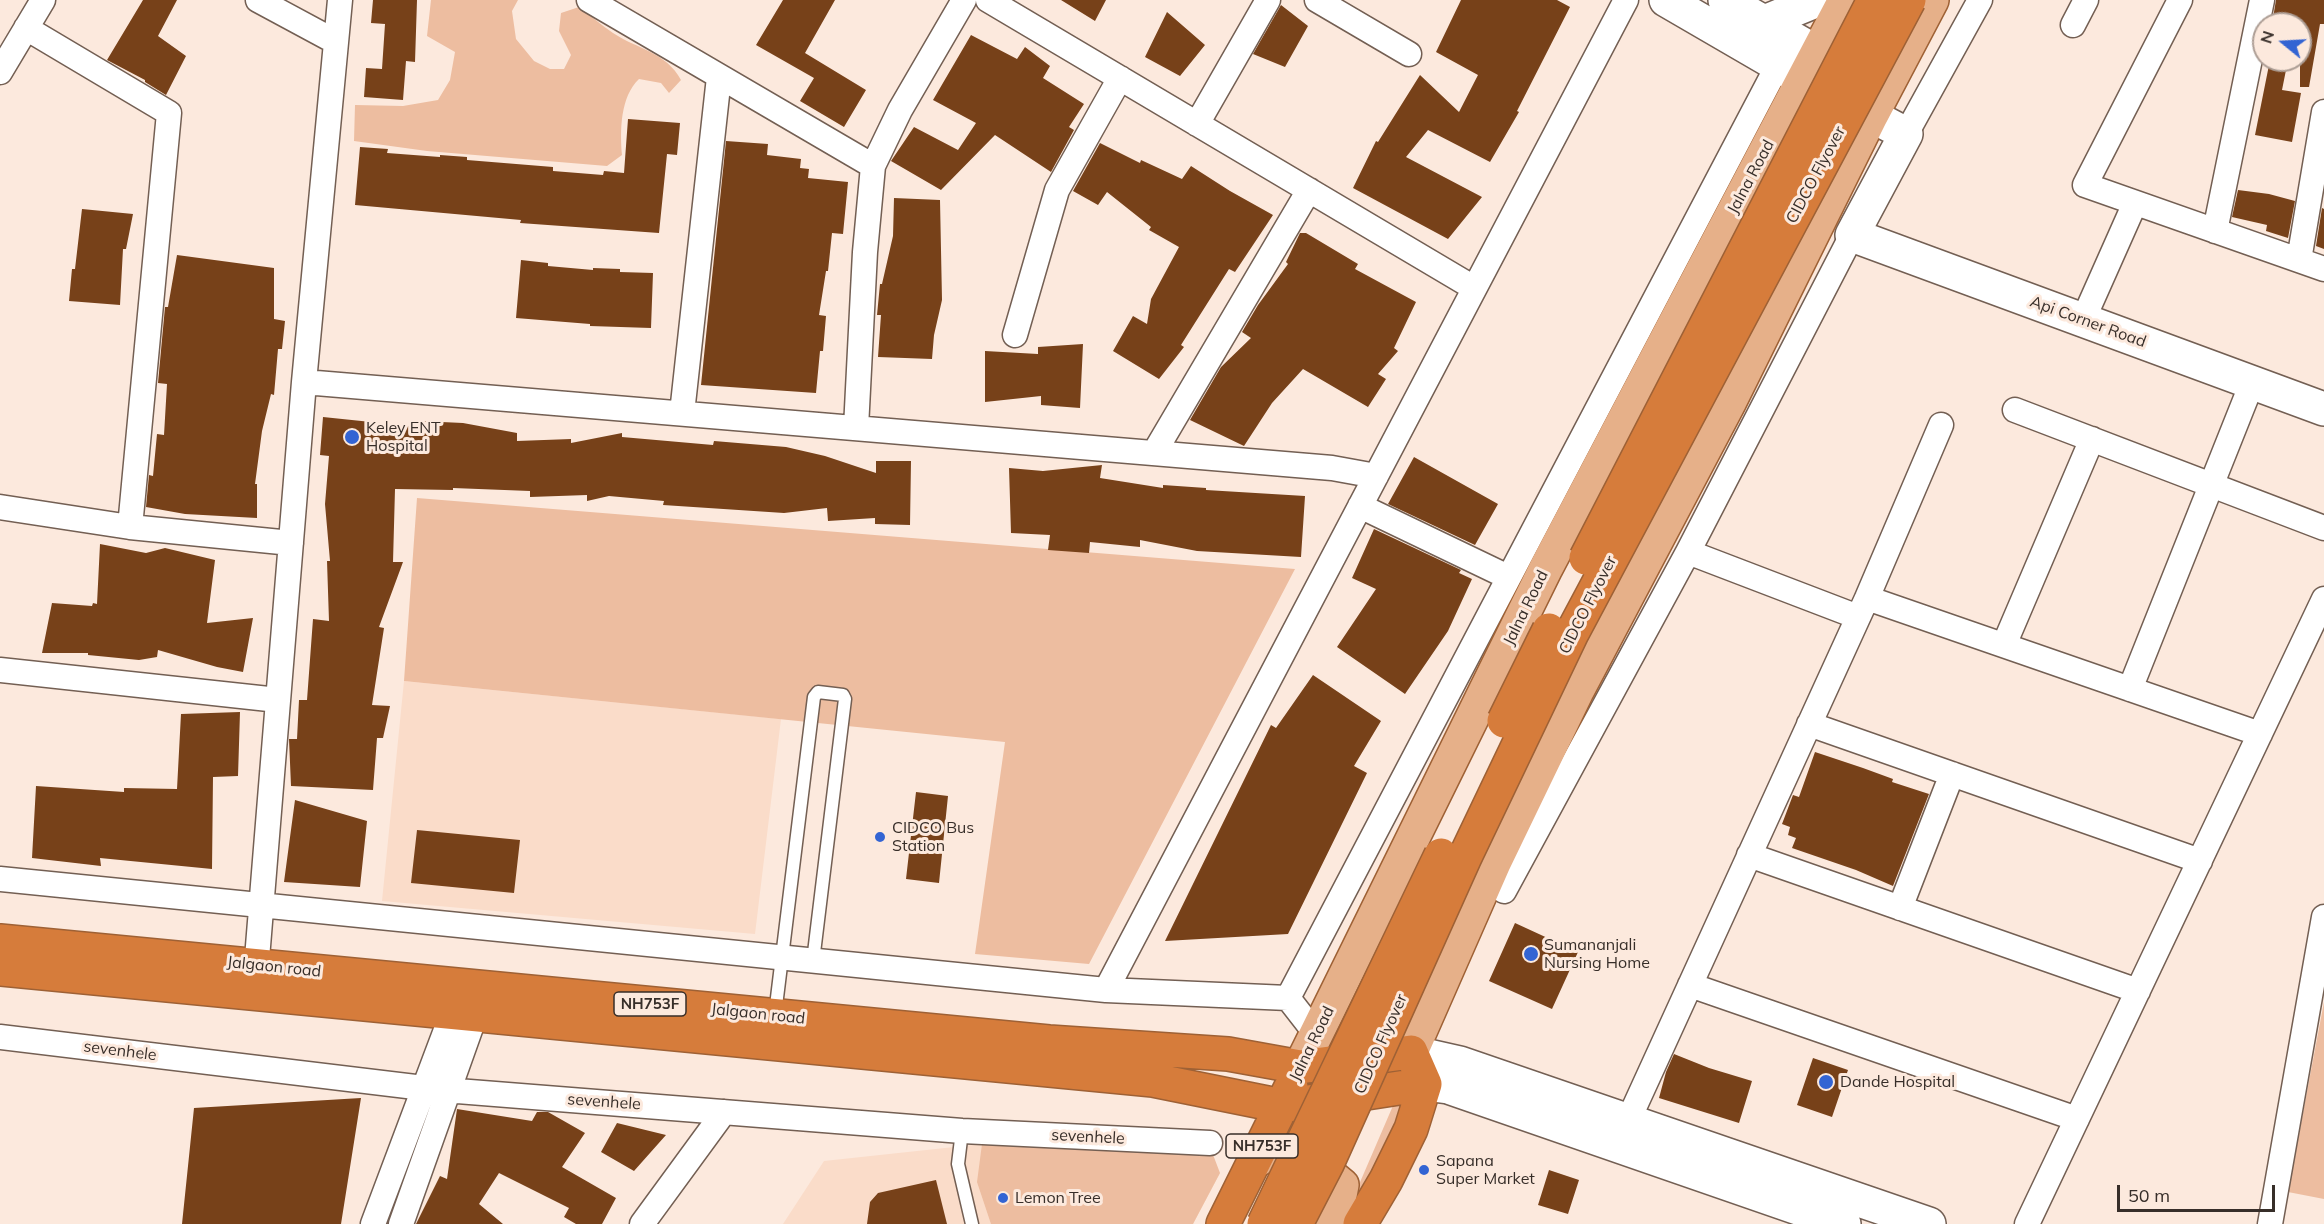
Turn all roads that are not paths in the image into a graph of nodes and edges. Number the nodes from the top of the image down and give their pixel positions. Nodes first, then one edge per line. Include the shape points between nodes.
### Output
1 (43, 0) edge
2 (258, 0) edge
3 (340, 0) edge
4 (590, 0) edge
5 (964, 0) edge
6 (988, 0) edge
7 (1268, 0) edge
8 (1317, 0) edge
9 (1626, 0) edge
10 (1666, 0) edge
11 (1818, 0) edge
12 (1845, 0) edge
13 (1874, 0) edge
14 (1909, 0) edge
15 (1932, 0) edge
16 (1980, 0) edge
17 (2086, 0) edge
18 (2180, 0) edge
19 (2262, 0) edge
20 (1748, 9) edge
21 (2073, 25) dead end
22 (26, 28) junction
23 (336, 42) junction
24 (1409, 54) dead end
25 (1799, 66) junction
26 (0, 72) edge
27 (719, 77) junction
28 (1120, 78) junction
29 (1878, 103) junction
30 (2324, 112) edge
31 (1197, 124) junction
32 (1906, 134) junction
33 (873, 166) junction
34 (1309, 190) junction
35 (2135, 202) junction
36 (2215, 231) junction
37 (1852, 235) junction
38 (2299, 260) junction
39 (2324, 269) edge
40 (1474, 288) junction
41 (2084, 320) junction
42 (1016, 335) dead end
43 (304, 382) junction
44 (2252, 382) junction
45 (2016, 410) dead end
46 (2324, 410) edge
47 (682, 413) junction
48 (1941, 425) dead end
49 (856, 428) junction
50 (2092, 440) junction
51 (1154, 453) junction
52 (1376, 476) junction
53 (2212, 485) junction
54 (1360, 506) junction
55 (0, 507) edge
56 (130, 527) junction
57 (2324, 528) edge
58 (291, 543) junction
59 (1688, 552) junction
60 (1508, 577) junction
61 (2324, 599) edge
62 (1862, 607) junction
63 (2004, 645) junction
64 (0, 670) edge
65 (2130, 689) junction
66 (278, 700) junction
67 (1809, 724) junction
68 (2260, 734) junction
69 (1952, 774) junction
70 (1749, 855) junction
71 (2200, 861) junction
72 (0, 879) edge
73 (1504, 891) dead end
74 (262, 905) junction
75 (1900, 908) junction
76 (2324, 917) edge
77 (0, 940) edge
78 (781, 957) junction
79 (813, 961) junction
80 (0, 969) edge
81 (256, 980) junction
82 (1690, 985) junction
83 (1106, 990) junction
84 (2138, 991) junction
85 (1288, 998) junction
86 (464, 1015) junction
87 (773, 1030) junction
88 (1316, 1034) junction
89 (0, 1037) edge
90 (1411, 1052) junction
91 (1300, 1067) junction
92 (1425, 1084) junction
93 (423, 1088) junction
94 (450, 1090) junction
95 (1282, 1106) junction
96 (724, 1112) junction
97 (2077, 1119) junction
98 (1628, 1121) junction
99 (962, 1131) junction
100 (1210, 1143) dead end
101 (1254, 1162) junction
102 (1810, 1219) edge
103 (373, 1224) edge
104 (401, 1224) edge
105 (642, 1224) edge
106 (972, 1224) edge
107 (1223, 1224) edge
108 (1264, 1224) edge
109 (1296, 1224) edge
110 (1332, 1224) edge
111 (1360, 1224) edge
112 (1844, 1224) edge
113 (1929, 1224) edge
114 (2027, 1224) edge
115 (2270, 1224) edge

1 - 22 street
2 - 23 street
3 - 23 street
4 - 27 street
5 - 33 street via 900,110
6 - 28 street
7 - 31 street
8 - 24 street
9 - 40 street
10 - 25 street
11 - 20 street
12 - 25 main road, Jalna Road
13 - 108 highway, CIDCO Flyover, bridge via 1527,672
14 - 109 highway, CIDCO Flyover, bridge via 1572,633
15 - 29 main road
16 - 32 street
17 - 21 street
18 - 35 street via 2085,185
19 - 36 street
20 - 25 street
22 - 26 street
22 - 56 street via 169,113
23 - 43 street
25 - 29 street
25 - 60 street
25 - 88 main road, Jalna Road via 1545,568
27 - 33 street
27 - 47 street
28 - 31 street
28 - 42 street via 1057,190
29 - 32 street
29 - 90 main road via 1730,401 1577,691 1494,863
30 - 38 street
31 - 34 street
32 - 37 street
33 - 49 street
34 - 40 street
34 - 51 street
35 - 36 street
35 - 41 street
36 - 38 street
37 - 41 street, Api Corner Road
37 - 59 street
38 - 39 street
40 - 52 street
41 - 44 street, Api Corner Road
43 - 47 street
43 - 58 street
44 - 46 street, Api Corner Road
44 - 53 street
45 - 50 street
47 - 49 street
48 - 62 street
49 - 51 street
50 - 53 street
50 - 63 street
51 - 52 street via 1332,468
52 - 54 street
53 - 57 street
53 - 65 street
54 - 60 street
54 - 83 street
55 - 56 street
56 - 58 street
58 - 66 street
59 - 62 street
59 - 73 street
60 - 85 street
61 - 68 street
62 - 63 street
62 - 67 street
63 - 65 street
64 - 66 street
65 - 68 street
66 - 74 street
67 - 69 street
67 - 70 street
68 - 71 street
69 - 71 street
69 - 75 street
70 - 75 street
70 - 82 street
71 - 84 street
72 - 74 street
74 - 78 street
74 - 81 street
75 - 84 street
76 - 115 street
77 - 81 highway, Jalgaon road / NH753F
78 - 79 street
78 - 79 lane via 814,697 818,692 843,695
78 - 87 lane
79 - 83 street
80 - 81 highway, Jalgaon road / NH753F
81 - 86 highway, Jalgaon road / NH753F
81 - 87 highway, Jalgaon road / NH753F
82 - 97 street
82 - 98 street
83 - 85 street
84 - 97 street
85 - 88 street
86 - 87 highway, Jalgaon road / NH753F
86 - 93 street
86 - 94 street
87 - 91 highway, Jalgaon road / NH753F via 1227,1054
87 - 95 highway, Jalgaon road / NH753F via 1153,1080
88 - 91 main road, Jalna Road
89 - 93 street, sevenhele
90 - 91 highway, Jalgaon road
90 - 92 highway
90 - 98 street via 1460,1063
91 - 95 highway, Jalna Road / NH753F
92 - 95 highway
92 - 102 street via 1448,1087
92 - 111 highway via 1411,1129
93 - 94 street, sevenhele
93 - 103 street
94 - 96 street, sevenhele
94 - 104 street
95 - 101 highway, Jalna Road / NH753F
96 - 99 street, sevenhele
96 - 105 street
97 - 114 street
98 - 113 street
99 - 100 street, sevenhele
99 - 106 lane via 958,1164
101 - 107 highway, Jalna Road / NH753F
101 - 110 main road via 1268,1154 1285,1156 1329,1173 1342,1185
102 - 112 street

